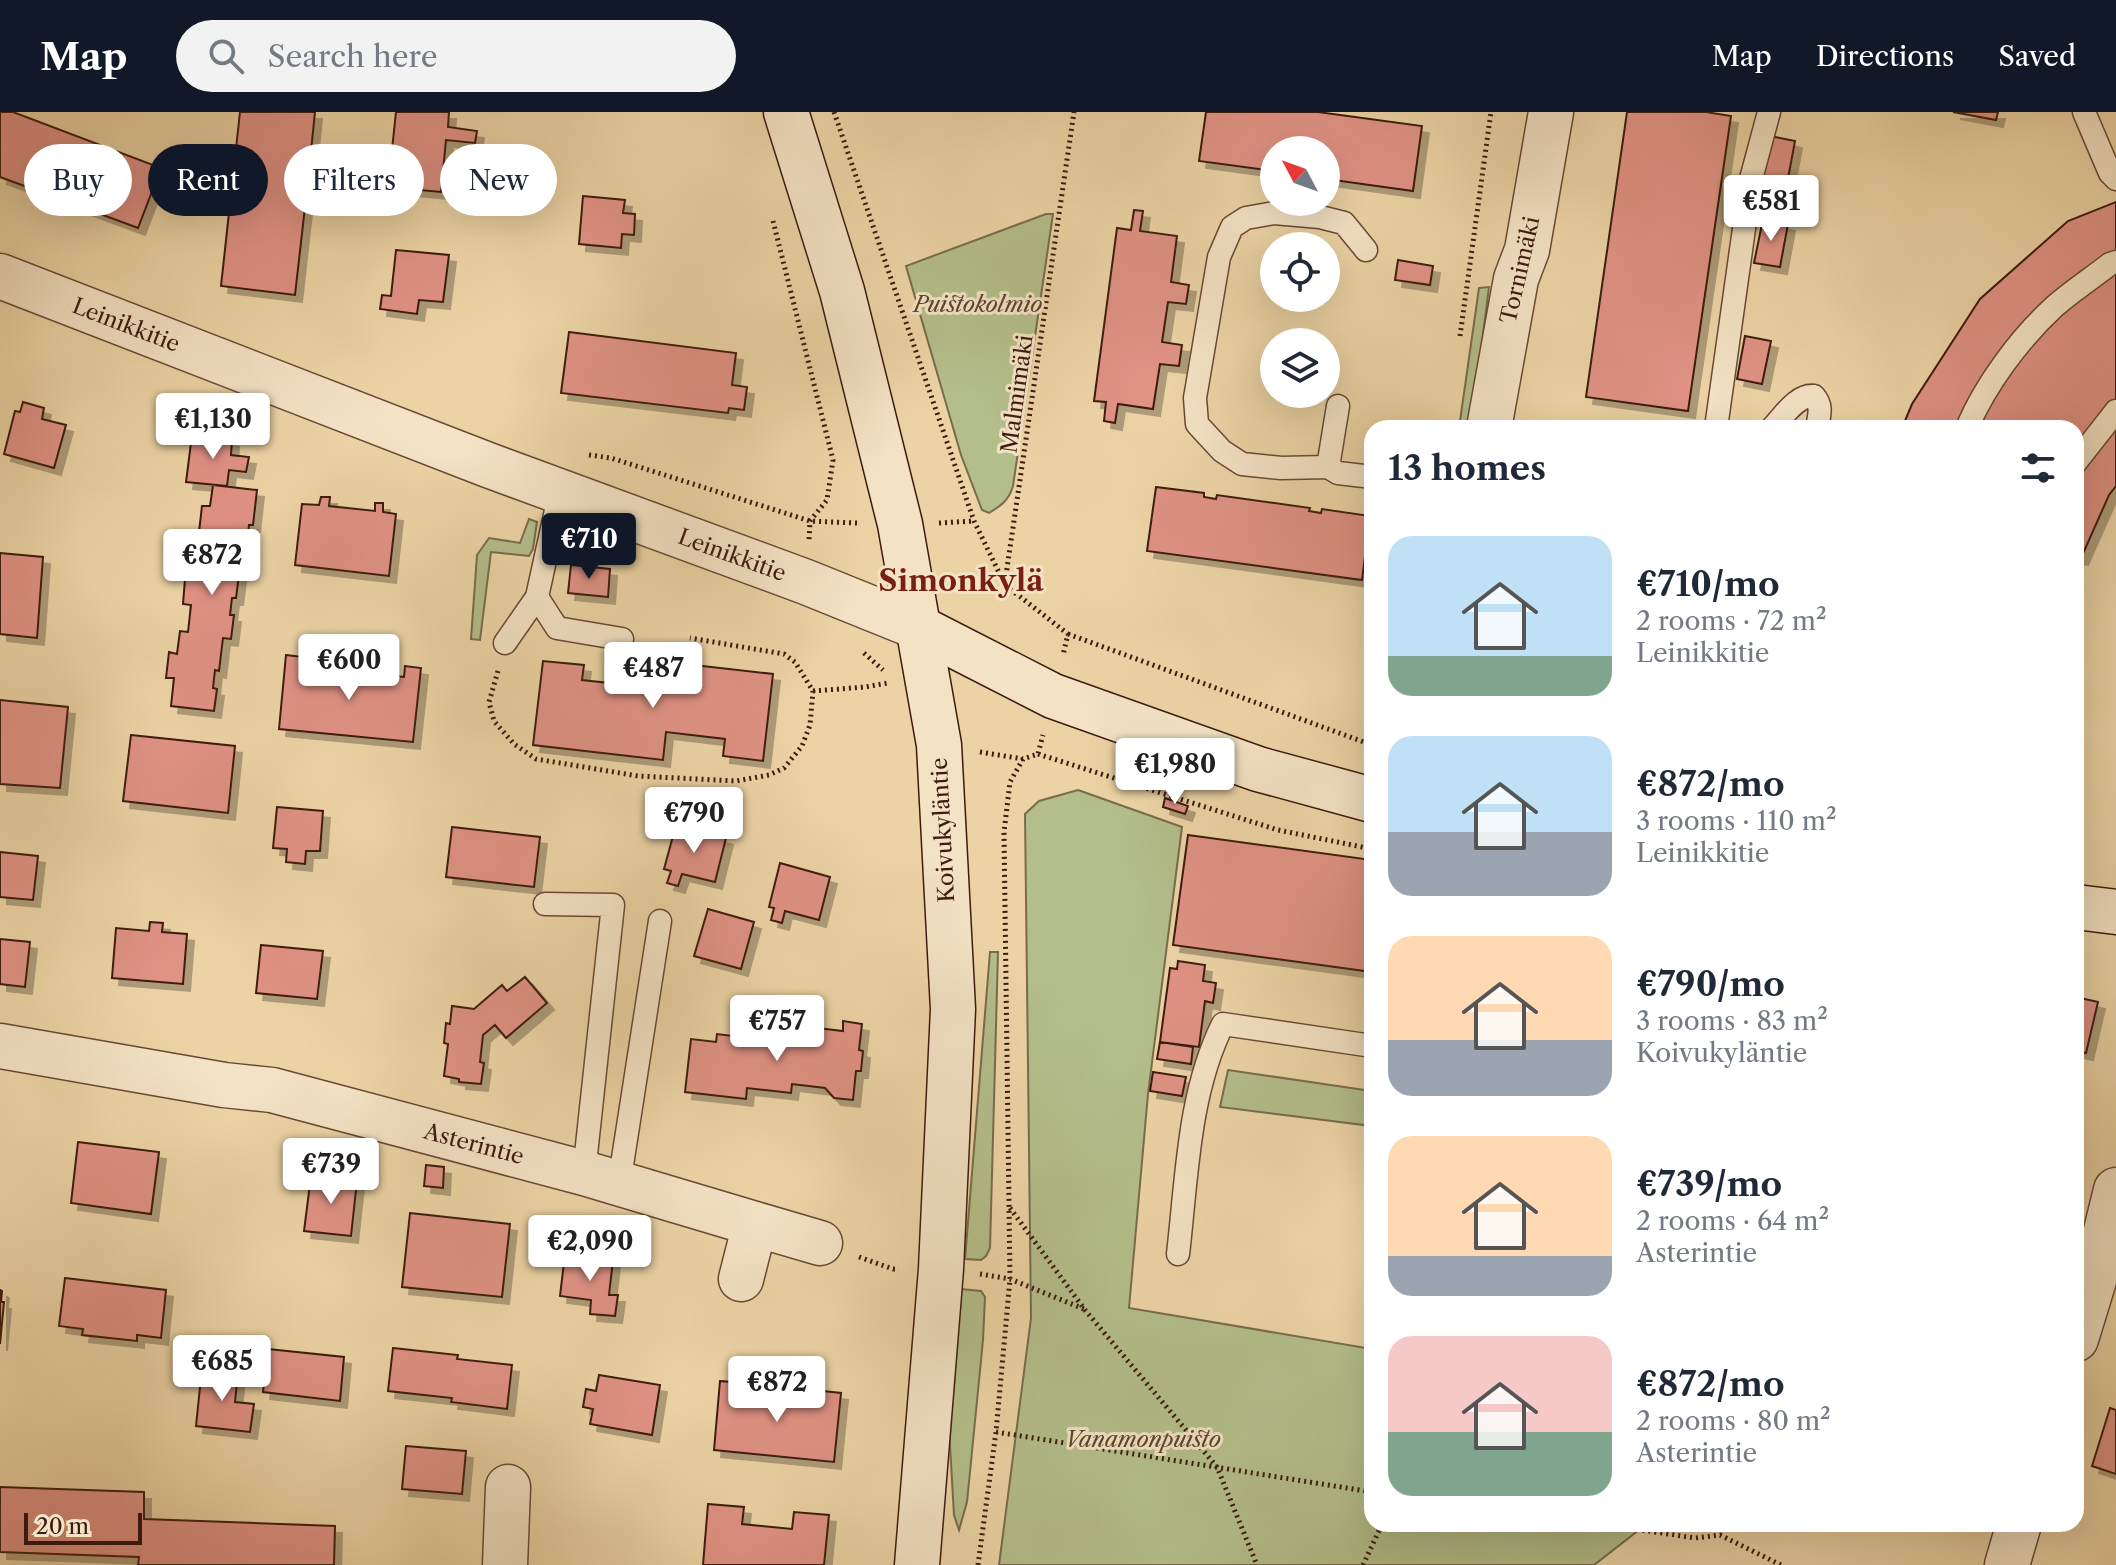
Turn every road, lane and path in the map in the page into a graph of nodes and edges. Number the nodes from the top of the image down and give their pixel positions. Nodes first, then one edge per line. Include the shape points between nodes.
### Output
1 (786, 112) edge
2 (1074, 112) edge
3 (1491, 112) edge
4 (1551, 112) edge
5 (1769, 112) edge
6 (2084, 112) edge
7 (2116, 179) edge
8 (772, 218) dead end
9 (1366, 250) dead end
10 (2116, 262) edge
11 (0, 276) edge
12 (1459, 337) dead end
13 (1338, 408) edge
14 (2116, 411) edge
15 (1490, 420) edge
16 (1717, 420) edge
17 (1780, 420) edge
18 (1818, 420) edge
19 (1970, 420) edge
20 (2084, 452) edge
21 (1328, 467) junction
22 (1364, 476) edge
23 (560, 492) junction
24 (810, 521) dead end
25 (1005, 585) dead end
26 (537, 597) junction
27 (920, 628) junction
28 (1068, 634) dead end
29 (690, 638) dead end
30 (622, 639) dead end
31 (505, 643) joint
32 (893, 682) dead end
33 (813, 691) junction
34 (1364, 742) edge
35 (1038, 754) dead end
36 (1364, 798) edge
37 (1364, 847) edge
38 (545, 904) dead end
39 (2084, 908) edge
40 (2116, 912) edge
41 (660, 921) dead end
42 (1364, 1045) edge
43 (0, 1046) edge
44 (601, 1179) junction
45 (2116, 1190) edge
46 (1009, 1207) dead end
47 (755, 1224) junction
48 (820, 1243) joint
49 (1178, 1254) dead end
50 (941, 1269) junction
51 (741, 1279) dead end
52 (1010, 1279) dead end
53 (1085, 1310) junction
54 (2084, 1313) edge
55 (996, 1432) dead end
56 (1217, 1467) junction
57 (508, 1487) dead end
58 (1364, 1491) edge
59 (1378, 1532) edge
60 (1655, 1532) edge
61 (2017, 1532) edge
62 (505, 1565) edge
63 (917, 1565) edge
64 (1257, 1565) edge
65 (1363, 1565) edge
66 (1781, 1565) edge
67 (2007, 1565) edge

1 - 27 street, Koivukyläntie via 842,291
2 - 25 path, Malmimäki
3 - 12 path, Tornimäki
4 - 15 street, Tornimäki
5 - 16 lane via 1751,179
6 - 7 lane
8 - 24 path via 833,460 827,500
9 - 21 lane via 1344,223 1274,213 1246,218 1232,227 1216,273 1195,398 1197,424 1242,464
10 - 19 lane via 2054,307 2011,355
11 - 23 street, Leinikkitie
13 - 21 lane
14 - 20 lane
17 - 18 lane via 1808,395 1819,401
21 - 22 lane
23 - 26 lane
23 - 27 street, Leinikkitie
26 - 30 lane via 557,628
26 - 31 lane
27 - 36 street, Leinikkitie via 1053,696 1258,769
27 - 50 street, Koivukyläntie via 939,745 953,1009
28 - 34 path
29 - 33 path via 784,654
31 - 33 path via 489,702 494,721 514,744 536,759 638,776 736,781 784,768 802,746 810,725
32 - 33 path
35 - 37 path via 1119,784 1278,830
38 - 44 lane via 613,905
39 - 40 street
41 - 44 lane
42 - 49 lane via 1223,1024 1210,1050 1192,1131
43 - 44 street, Asterintie via 272,1090
44 - 47 street, Asterintie
45 - 54 street
46 - 53 path
47 - 48 street, Asterintie
47 - 51 street
48 - 50 path via 893,1269
50 - 63 street, Koivukyläntie
52 - 53 path
53 - 56 path
55 - 56 path
56 - 58 path
56 - 64 path
57 - 62 street
59 - 65 path
60 - 66 path via 1695,1538 1720,1535
61 - 67 street

